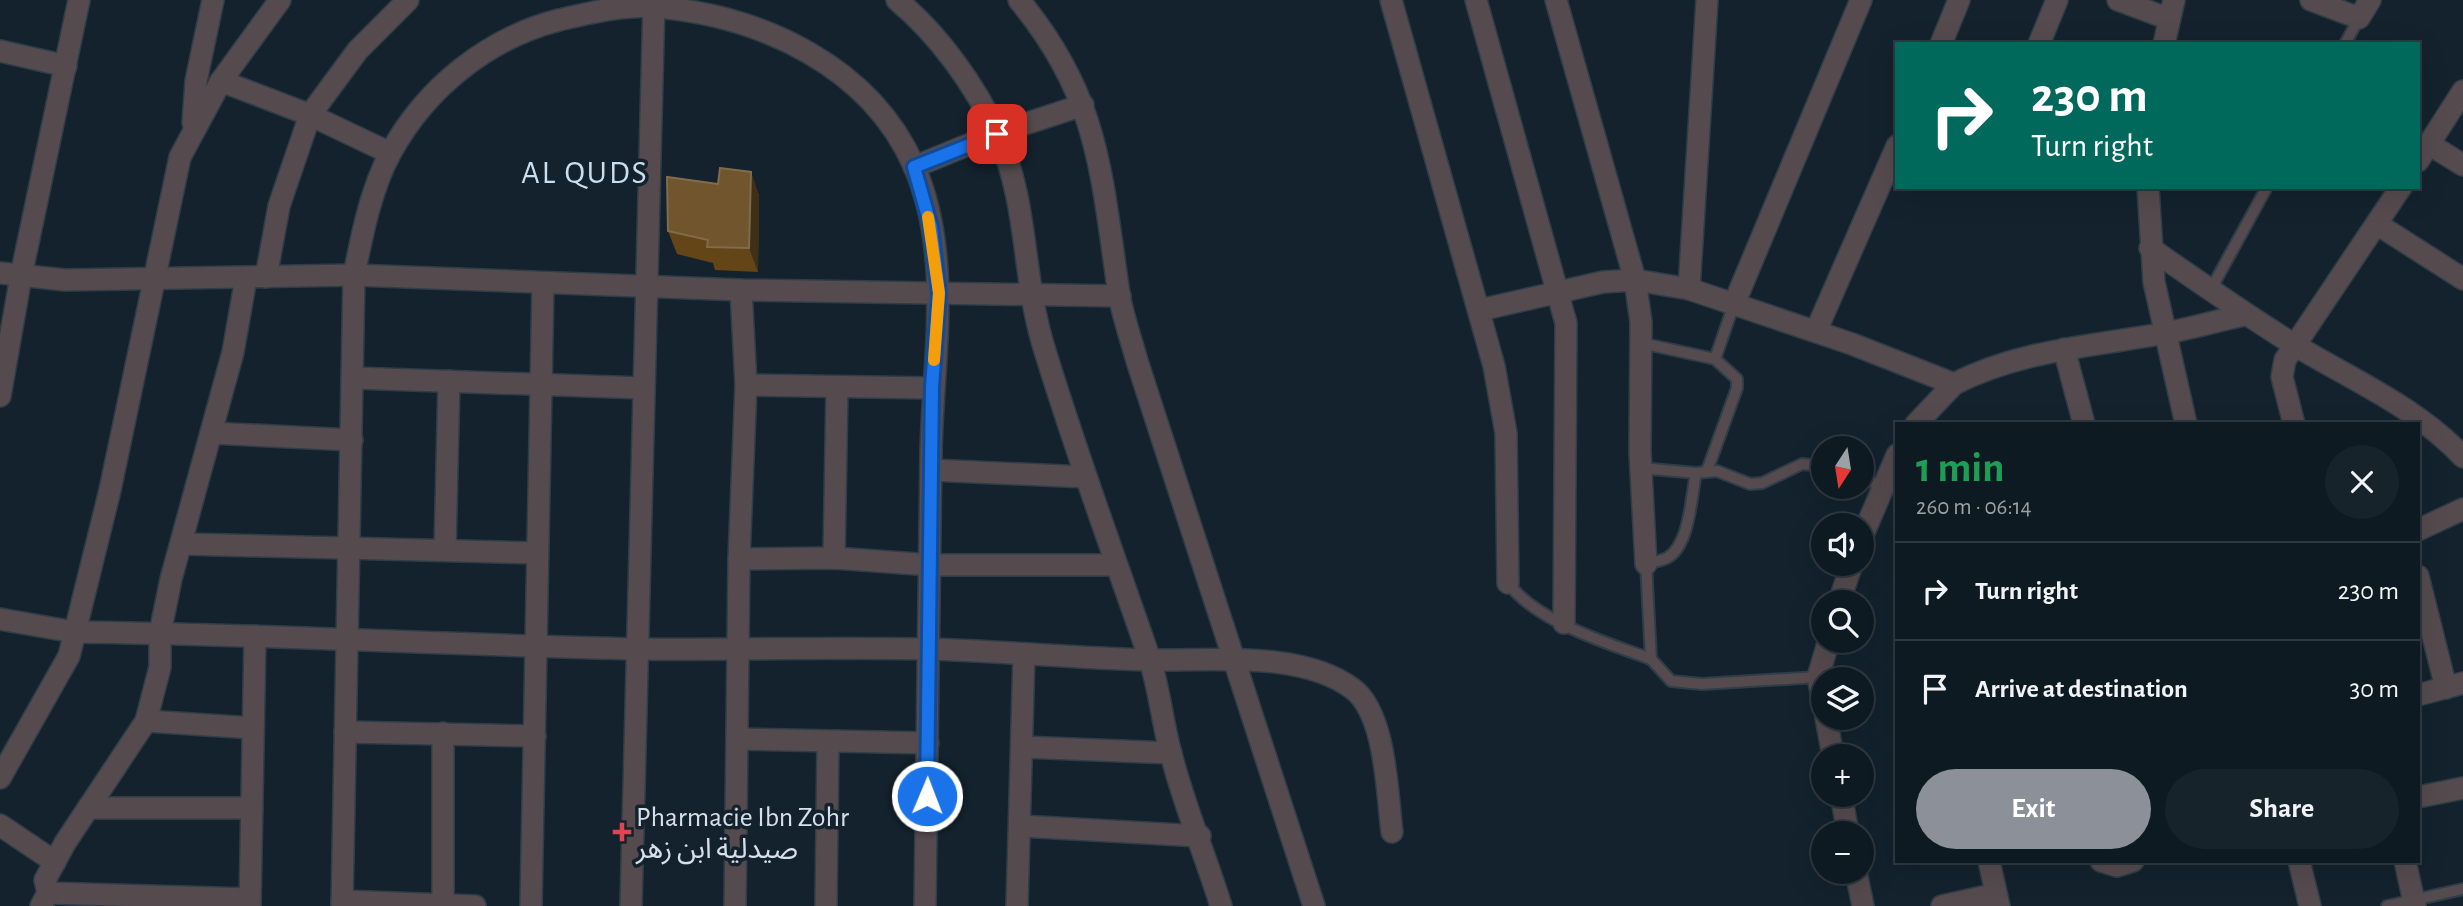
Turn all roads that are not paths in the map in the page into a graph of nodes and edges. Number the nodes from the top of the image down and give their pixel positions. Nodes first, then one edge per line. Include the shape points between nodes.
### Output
1 (79, 0) edge
2 (213, 0) edge
3 (280, 0) edge
4 (408, 0) edge
5 (897, 0) edge
6 (1019, 0) edge
7 (1391, 0) edge
8 (1476, 0) edge
9 (1556, 0) edge
10 (1707, 0) edge
11 (1861, 0) edge
12 (1959, 0) edge
13 (2057, 0) edge
14 (2118, 0) edge
15 (2311, 0) edge
16 (654, 3) edge
17 (2172, 9) edge
18 (2365, 9) edge
19 (1943, 42) edge
20 (2040, 42) edge
21 (2164, 42) edge
22 (2346, 42) edge
23 (0, 51) edge
24 (66, 66) junction
25 (221, 81) junction
26 (2463, 91) edge
27 (1083, 105) junction
28 (310, 115) junction
29 (193, 129) junction
30 (997, 134) junction
31 (1895, 151) edge
32 (2424, 152) edge
33 (390, 153) junction
34 (2463, 165) edge
35 (914, 167) junction
36 (2148, 189) edge
37 (2266, 189) edge
38 (2400, 189) edge
39 (2377, 224) junction
40 (2150, 248) junction
41 (10, 274) edge
42 (354, 275) junction
43 (256, 277) junction
44 (155, 279) junction
45 (1635, 279) junction
46 (2463, 279) edge
47 (543, 283) junction
48 (644, 286) junction
49 (1689, 289) junction
50 (741, 290) junction
51 (1556, 291) junction
52 (2210, 291) junction
53 (939, 293) junction
54 (1031, 295) junction
55 (1120, 296) junction
56 (1734, 303) junction
57 (1480, 310) junction
58 (2244, 314) junction
59 (1816, 331) junction
60 (2164, 334) junction
61 (1641, 343) junction
62 (2295, 345) junction
63 (2064, 349) junction
64 (1715, 359) junction
65 (354, 378) junction
66 (449, 381) junction
67 (542, 383) junction
68 (1954, 384) junction
69 (746, 385) junction
70 (932, 387) junction
71 (643, 388) junction
72 (837, 389) junction
73 (0, 396) edge
74 (1918, 422) edge
75 (2083, 422) edge
76 (2186, 422) edge
77 (2294, 422) edge
78 (211, 433) junction
79 (352, 440) junction
80 (1895, 457) edge
81 (2463, 457) edge
82 (1811, 465) edge
83 (1641, 468) junction
84 (931, 470) junction
85 (1701, 472) junction
86 (1086, 477) junction
87 (1874, 480) edge
88 (2463, 509) edge
89 (2420, 529) edge
90 (182, 544) junction
91 (349, 547) junction
92 (445, 550) junction
93 (537, 553) junction
94 (834, 558) junction
95 (739, 559) junction
96 (1646, 564) junction
97 (931, 565) junction
98 (1115, 565) junction
99 (2420, 582) edge
100 (1508, 583) joint
101 (0, 619) edge
102 (1564, 623) junction
103 (75, 632) junction
104 (160, 633) junction
105 (255, 636) junction
106 (347, 641) junction
107 (535, 644) junction
108 (739, 647) junction
109 (639, 649) junction
110 (927, 649) junction
111 (1024, 654) junction
112 (1233, 658) junction
113 (1651, 659) junction
114 (1150, 660) junction
115 (1811, 677) edge
116 (2454, 685) edge
117 (2420, 694) edge
118 (146, 721) junction
119 (253, 728) junction
120 (345, 732) junction
121 (443, 733) junction
122 (535, 736) junction
123 (737, 739) junction
124 (828, 741) junction
125 (928, 743) junction
126 (1022, 747) junction
127 (1171, 753) junction
128 (0, 778) edge
129 (2463, 788) edge
130 (2420, 797) edge
131 (88, 808) junction
132 (252, 808) junction
133 (0, 825) edge
134 (1020, 826) junction
135 (1392, 832) dead end
136 (1200, 836) junction
137 (55, 862) junction
138 (1989, 863) edge
139 (2107, 863) edge
140 (2127, 863) edge
141 (2299, 863) edge
142 (2405, 863) edge
143 (1858, 884) edge
144 (2463, 889) edge
145 (45, 900) edge
146 (1998, 900) edge
147 (250, 903) edge
148 (342, 903) edge
149 (2414, 904) edge
150 (443, 905) edge
151 (475, 906) edge
152 (531, 906) edge
153 (631, 906) edge
154 (736, 906) edge
155 (826, 906) edge
156 (925, 906) edge
157 (1017, 906) edge
158 (1222, 906) edge
159 (1314, 906) edge
160 (1863, 906) edge
161 (1942, 906) edge
162 (2310, 906) edge
163 (2387, 906) edge

1 - 24 street
2 - 29 street via 196,81
3 - 25 street
4 - 28 street via 358,50
5 - 30 street via 944,48
6 - 27 street via 1062,60
7 - 57 street
8 - 51 street
9 - 45 street
10 - 49 street
11 - 56 street
12 - 19 street
13 - 20 street
14 - 17 street
15 - 18 street
16 - 33 street via 557,21 521,33 483,54 427,100
16 - 35 street via 720,16 823,58 863,92
16 - 48 street
17 - 21 street
18 - 22 lane
23 - 24 street
24 - 41 street
25 - 28 street
25 - 29 street
26 - 32 street
27 - 30 street
27 - 55 street via 1106,189
28 - 33 street
28 - 43 street
29 - 44 street via 180,157
30 - 35 street
30 - 54 street via 1016,181
31 - 59 street
32 - 34 street
33 - 42 street via 368,215
35 - 53 street via 931,227
36 - 40 street
37 - 52 lane
38 - 39 street
39 - 46 street
39 - 62 street
40 - 52 street
40 - 60 street
41 - 44 street via 65,280
41 - 73 street
42 - 43 street
42 - 47 street
42 - 65 street
43 - 44 street
43 - 78 street
44 - 103 street
45 - 49 street
45 - 51 street
45 - 61 street
47 - 48 street
47 - 67 street
48 - 50 street
48 - 71 street
49 - 56 street
50 - 53 street
50 - 69 street
51 - 57 street
51 - 102 street via 1567,339
52 - 58 street
53 - 54 street
53 - 70 street
54 - 55 street
54 - 86 street
55 - 112 street
56 - 59 street
56 - 64 lane
57 - 100 street via 1506,433
58 - 60 street
58 - 62 street
59 - 68 street
60 - 63 street
60 - 76 street
61 - 64 lane
61 - 83 street
62 - 77 street via 2282,371
62 - 81 street via 2410,413
63 - 68 street via 1998,364
63 - 75 street
64 - 85 lane via 1737,379 1737,388
65 - 66 street
65 - 79 street
66 - 67 street
66 - 92 street
67 - 71 street
67 - 93 street
68 - 74 street
69 - 72 street
69 - 95 street
70 - 72 street
70 - 84 street
71 - 109 street
72 - 94 street
78 - 79 street
78 - 90 street
79 - 91 street
80 - 87 street
82 - 85 lane via 1802,464 1750,484 1717,471
83 - 85 lane
83 - 96 street
84 - 86 street
84 - 97 street
85 - 96 lane via 1676,550 1667,559
86 - 98 street
88 - 89 street
90 - 91 street
90 - 104 street
91 - 92 street
91 - 106 street
92 - 93 street
93 - 107 street
94 - 95 street
94 - 97 street
95 - 108 street
96 - 113 lane
97 - 98 street
97 - 110 street
98 - 114 street
99 - 116 street
100 - 102 lane via 1520,596
101 - 103 street
102 - 113 lane
103 - 104 street
103 - 128 street via 69,656
104 - 105 street
104 - 118 street via 160,667
105 - 106 street
105 - 119 street
106 - 107 street
106 - 120 street
107 - 109 street
107 - 122 street
108 - 109 street
108 - 110 street
108 - 123 street
109 - 153 street
110 - 111 street
110 - 125 street
111 - 114 street
111 - 126 street
112 - 114 street
112 - 135 street via 1322,672 1355,690 1371,714 1382,755
112 - 159 street
113 - 115 lane via 1671,681
114 - 127 street
116 - 117 street
118 - 119 street
118 - 131 street
119 - 132 street
120 - 121 street
120 - 148 street
121 - 122 street
121 - 150 street
122 - 152 street
123 - 124 street
123 - 154 street
124 - 125 street
124 - 155 street
125 - 156 street
126 - 127 street
126 - 134 street
127 - 136 street
129 - 130 street
131 - 132 street
131 - 137 street
132 - 147 street
133 - 137 street
134 - 136 street
134 - 157 street
136 - 158 street
137 - 145 street via 45,880
138 - 146 street
139 - 140 street
141 - 162 street
142 - 149 street
143 - 160 street
144 - 149 lane
145 - 147 street
146 - 161 street
148 - 150 street
149 - 163 lane
150 - 151 street

